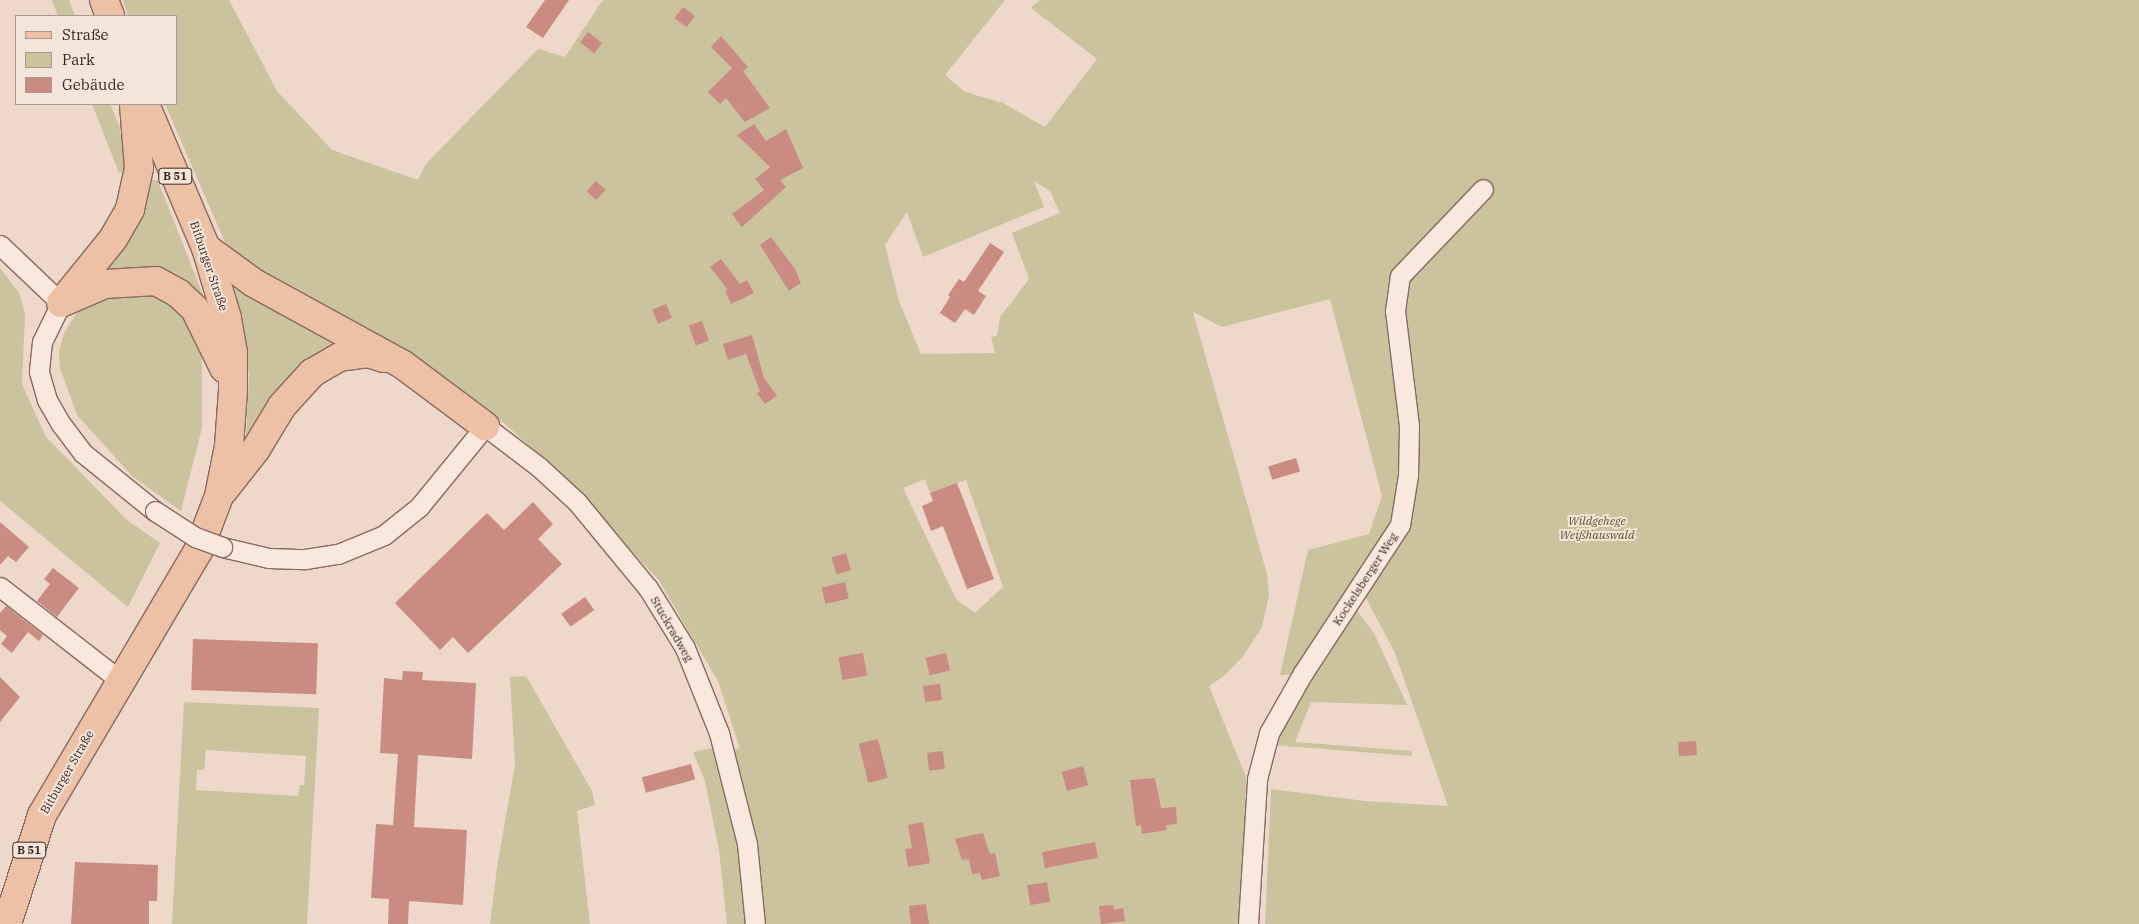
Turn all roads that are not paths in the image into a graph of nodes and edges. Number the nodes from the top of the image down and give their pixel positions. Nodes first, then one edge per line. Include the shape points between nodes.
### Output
1 (104, 0) edge
2 (110, 15) edge
3 (134, 105) edge
4 (145, 105) edge
5 (1483, 189) dead end
6 (0, 245) edge
7 (206, 248) junction
8 (61, 303) junction
9 (402, 364) junction
10 (234, 390) junction
11 (485, 426) junction
12 (219, 496) junction
13 (0, 587) edge
14 (122, 682) junction
15 (6, 924) edge
16 (755, 924) edge
17 (1248, 924) edge

1 - 2 main road
3 - 8 main road via 139,168 130,210 113,239
4 - 7 main road, Bitburger Straße / B 51
5 - 17 street, Kockelsberger Weg via 1400,276 1395,311 1409,426 1408,475 1400,525 1303,674 1269,734 1257,779
6 - 8 street
7 - 9 main road via 254,283
7 - 10 main road, Bitburger Straße / B 51 via 227,318 233,353
8 - 10 main road via 105,284 156,282 179,294 194,309 212,338
8 - 11 street, bridge via 42,342 39,372 47,400 83,453 155,511 195,536 222,547 269,558 304,559 338,554 384,534 419,507
9 - 11 main road
9 - 12 main road via 368,353 340,357 312,372 282,406 256,449
10 - 12 main road, Bitburger Straße / B 51 via 229,446
11 - 16 street, Stuckradweg via 577,502 648,588 685,648 719,733 733,788 747,844
12 - 14 main road, Bitburger Straße / B 51 via 198,551
13 - 14 street
14 - 15 main road, Bitburger Straße / B 51 via 42,814

